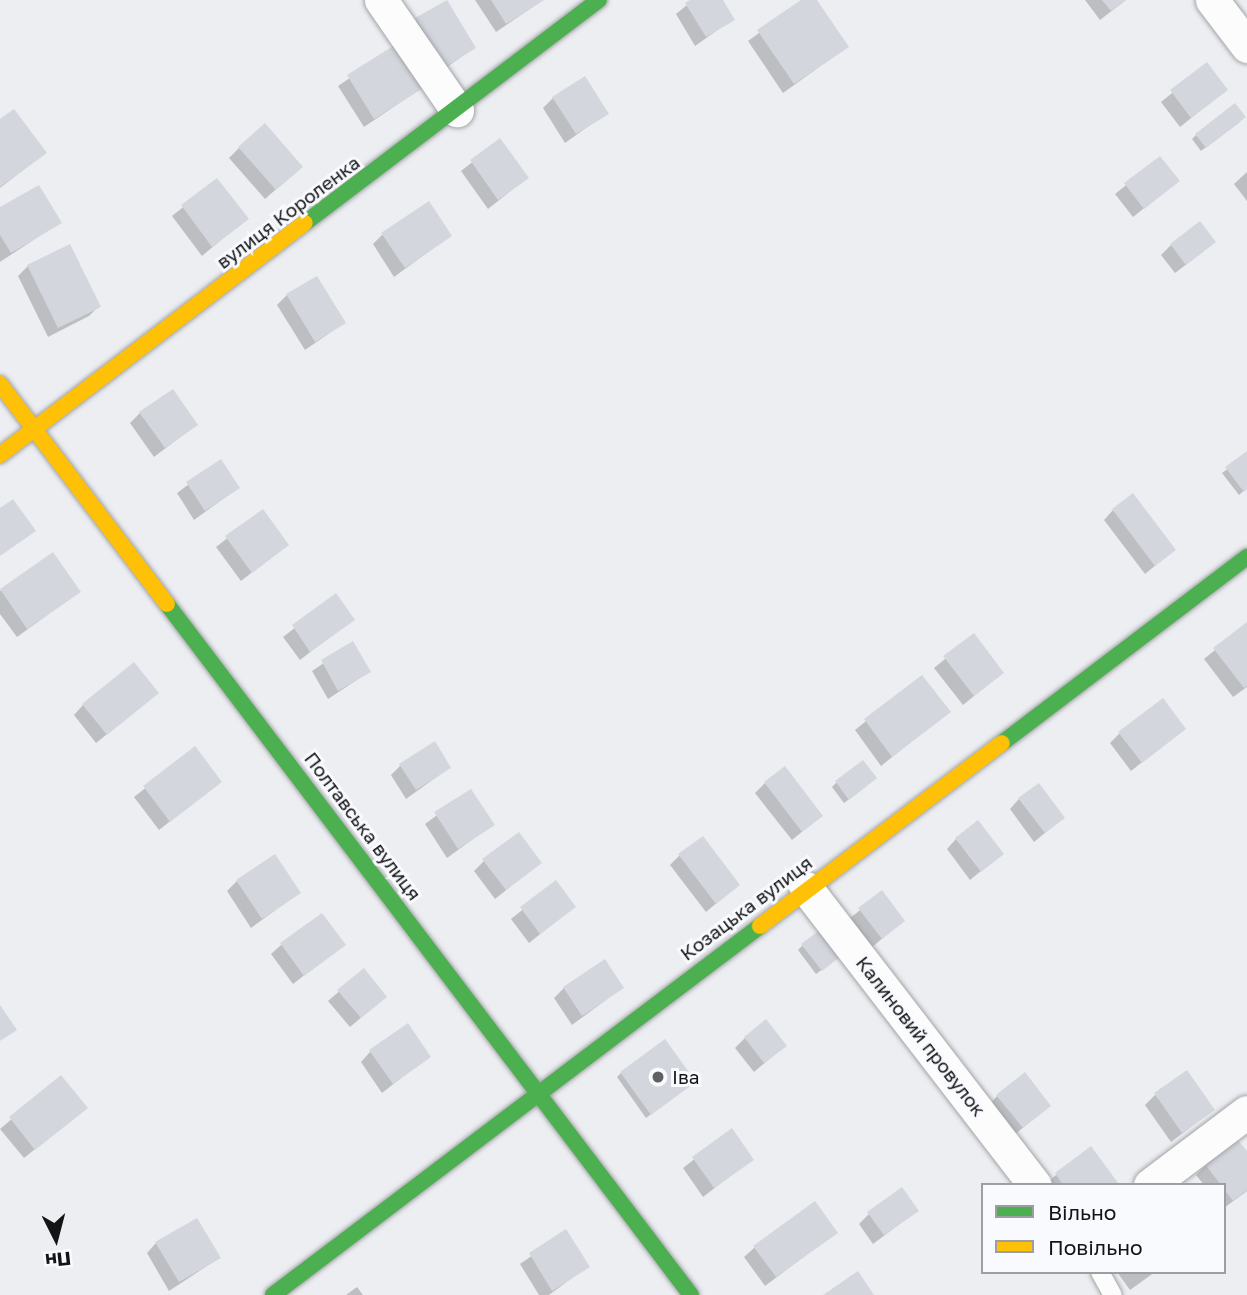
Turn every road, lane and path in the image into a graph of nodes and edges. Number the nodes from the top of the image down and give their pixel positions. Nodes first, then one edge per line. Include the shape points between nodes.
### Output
1 (381, 0) edge
2 (599, 0) edge
3 (1212, 0) edge
4 (1247, 46) edge
5 (457, 110) junction
6 (0, 384) edge
7 (33, 429) junction
8 (0, 455) edge
9 (1247, 557) edge
10 (806, 888) junction
11 (538, 1091) junction
12 (1247, 1112) edge
13 (1033, 1183) edge
14 (1153, 1183) edge
15 (1101, 1274) edge
16 (273, 1295) edge
17 (691, 1295) edge
18 (1113, 1295) edge

1 - 5 street
2 - 5 main road, вулиця Короленка
3 - 4 street
5 - 7 main road, вулиця Короленка
6 - 7 main road, Полтавська вулиця
7 - 8 main road, вулиця Короленка
7 - 11 main road, Полтавська вулиця
9 - 10 main road, Козацька вулиця
10 - 11 main road, Козацька вулиця
10 - 13 street, Калиновий провулок
11 - 16 main road, Козацька вулиця
11 - 17 main road, Полтавська вулиця
12 - 14 street
15 - 18 lane

